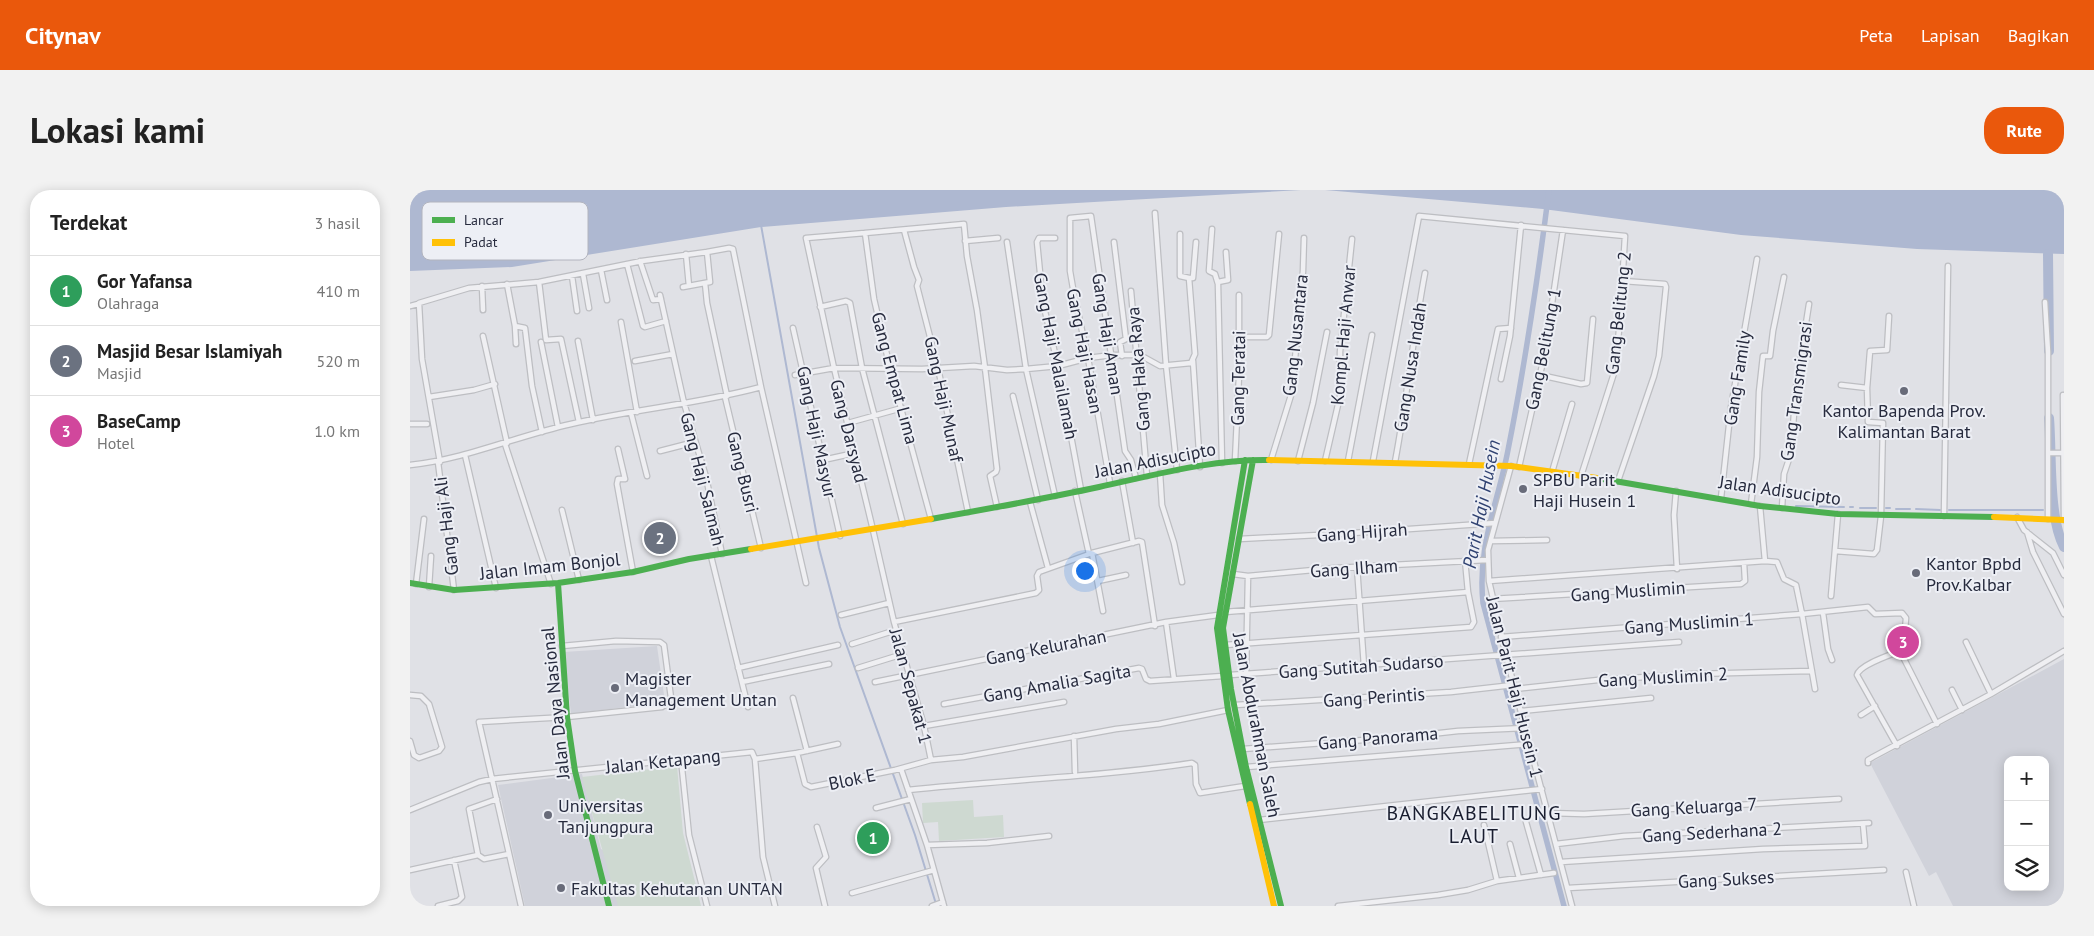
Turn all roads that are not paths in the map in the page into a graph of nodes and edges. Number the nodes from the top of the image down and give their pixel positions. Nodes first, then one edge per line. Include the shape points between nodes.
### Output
1 (1155, 213) dead end
2 (1070, 218) joint
3 (1521, 225) junction
4 (904, 230) junction
5 (1212, 230) dead end
6 (1563, 230) junction
7 (865, 234) junction
8 (1180, 234) dead end
9 (1279, 234) dead end
10 (998, 238) dead end
11 (1055, 238) dead end
12 (1304, 238) dead end
13 (1352, 239) dead end
14 (965, 241) junction
15 (1007, 242) dead end
16 (1114, 242) dead end
17 (1196, 242) dead end
18 (707, 252) junction
19 (1226, 252) dead end
20 (686, 254) junction
21 (1757, 259) dead end
22 (640, 261) junction
23 (627, 264) junction
24 (1948, 266) dead end
25 (601, 270) junction
26 (1425, 272) dead end
27 (583, 274) junction
28 (572, 276) junction
29 (1784, 277) dead end
30 (1189, 278) junction
31 (1623, 281) junction
32 (539, 282) junction
33 (1218, 282) junction
34 (705, 283) junction
35 (507, 284) junction
36 (482, 286) junction
37 (684, 286) dead end
38 (689, 286) junction
39 (1131, 291) dead end
40 (1239, 295) dead end
41 (607, 300) dead end
42 (2045, 302) dead end
43 (418, 304) junction
44 (1809, 304) dead end
45 (410, 306) edge
46 (820, 307) junction
47 (589, 308) dead end
48 (483, 310) dead end
49 (577, 311) dead end
50 (1889, 316) dead end
51 (1593, 319) dead end
52 (666, 321) junction
53 (620, 322) dead end
54 (515, 326) junction
55 (793, 328) dead end
56 (1511, 328) junction
57 (1327, 332) dead end
58 (1372, 335) dead end
59 (483, 336) dead end
60 (1239, 337) junction
61 (578, 341) dead end
62 (541, 342) dead end
63 (516, 344) dead end
64 (673, 354) junction
65 (1112, 355) junction
66 (1122, 356) junction
67 (1138, 356) junction
68 (1088, 358) junction
69 (636, 361) dead end
70 (1193, 361) junction
71 (1058, 366) junction
72 (1166, 366) junction
73 (834, 368) junction
74 (862, 368) junction
75 (890, 368) junction
76 (938, 368) junction
77 (986, 368) junction
78 (1026, 369) junction
79 (804, 373) junction
80 (796, 375) dead end
81 (1540, 375) junction
82 (1501, 380) dead end
83 (495, 384) junction
84 (1841, 385) dead end
85 (761, 387) junction
86 (1868, 388) junction
87 (2063, 394) edge
88 (726, 396) junction
89 (1013, 396) dead end
90 (429, 397) junction
91 (684, 403) junction
92 (1572, 404) dead end
93 (902, 408) junction
94 (637, 412) junction
95 (631, 413) junction
96 (875, 416) junction
97 (593, 420) junction
98 (579, 422) junction
99 (848, 423) junction
100 (410, 424) edge
101 (427, 424) dead end
102 (558, 427) junction
103 (542, 432) junction
104 (695, 442) junction
105 (506, 444) junction
106 (618, 449) dead end
107 (660, 451) dead end
108 (855, 452) junction
109 (2048, 453) junction
110 (2060, 453) junction
111 (465, 455) junction
112 (823, 460) junction
113 (1245, 460) junction
114 (1253, 460) junction
115 (1271, 460) junction
116 (1325, 460) junction
117 (1235, 461) junction
118 (1298, 461) junction
119 (1348, 461) junction
120 (1373, 461) junction
121 (439, 462) junction
122 (1395, 462) junction
123 (1222, 463) junction
124 (1469, 464) junction
125 (410, 465) edge
126 (1200, 466) junction
127 (1510, 467) junction
128 (1519, 467) junction
129 (1177, 470) junction
130 (1552, 472) junction
131 (1160, 473) junction
132 (648, 476) dead end
133 (1147, 476) junction
134 (1581, 476) junction
135 (1136, 478) junction
136 (1618, 480) junction
137 (1122, 481) junction
138 (1110, 483) junction
139 (1078, 490) junction
140 (1676, 491) junction
141 (1055, 496) junction
142 (1721, 498) junction
143 (1038, 500) junction
144 (1030, 502) junction
145 (1751, 504) junction
146 (1760, 506) junction
147 (997, 507) junction
148 (1782, 508) junction
149 (562, 510) dead end
150 (1241, 510) junction
151 (968, 512) junction
152 (1838, 514) junction
153 (1881, 516) junction
154 (1944, 516) junction
155 (2017, 517) junction
156 (424, 519) dead end
157 (931, 519) junction
158 (2051, 519) junction
159 (2064, 520) edge
160 (1493, 523) junction
161 (903, 524) junction
162 (873, 530) junction
163 (2027, 532) junction
164 (840, 536) junction
165 (1239, 539) junction
166 (811, 540) joint
167 (1547, 540) dead end
168 (796, 542) junction
169 (1491, 542) junction
170 (1133, 543) junction
171 (761, 548) junction
172 (1835, 550) junction
173 (1091, 553) junction
174 (722, 554) junction
175 (431, 556) dead end
176 (711, 556) junction
177 (1465, 560) junction
178 (1486, 560) junction
179 (1765, 561) junction
180 (1744, 563) junction
181 (1357, 567) junction
182 (1048, 568) junction
183 (1677, 569) junction
184 (633, 572) junction
185 (1233, 574) junction
186 (1126, 575) dead end
187 (2064, 575) edge
188 (1248, 576) junction
189 (579, 580) junction
190 (1098, 581) junction
191 (1489, 581) junction
192 (1182, 582) dead end
193 (554, 583) junction
194 (806, 583) dead end
195 (413, 584) edge
196 (428, 587) junction
197 (496, 588) junction
198 (454, 590) junction
199 (1468, 592) junction
200 (1831, 596) dead end
201 (1491, 599) junction
202 (1360, 600) junction
203 (889, 603) junction
204 (1247, 610) junction
205 (1103, 611) dead end
206 (1225, 612) junction
207 (1823, 613) junction
208 (1802, 614) junction
209 (2064, 614) edge
210 (841, 615) dead end
211 (1218, 616) junction
212 (894, 622) junction
213 (1166, 622) junction
214 (1156, 626) junction
215 (896, 630) junction
216 (1905, 630) dead end
217 (1361, 635) junction
218 (1501, 637) junction
219 (1679, 642) dead end
220 (1966, 642) dead end
221 (852, 644) dead end
222 (1246, 644) junction
223 (838, 645) dead end
224 (1225, 645) junction
225 (562, 646) junction
226 (2064, 651) edge
227 (903, 654) junction
228 (1503, 655) junction
229 (1832, 660) dead end
230 (829, 664) dead end
231 (1364, 666) junction
232 (738, 668) junction
233 (858, 668) dead end
234 (1812, 672) junction
235 (908, 674) junction
236 (1246, 674) junction
237 (1226, 676) junction
238 (1174, 679) junction
239 (742, 682) junction
240 (875, 682) dead end
241 (1514, 687) junction
242 (1815, 689) dead end
243 (1952, 690) dead end
244 (1991, 694) junction
245 (410, 695) edge
246 (793, 698) dead end
247 (1651, 698) dead end
248 (1064, 702) dead end
249 (944, 704) dead end
250 (1235, 705) junction
251 (1875, 706) junction
252 (748, 707) dead end
253 (1228, 710) junction
254 (1962, 710) junction
255 (1521, 711) junction
256 (1861, 715) dead end
257 (568, 717) junction
258 (1234, 720) junction
259 (1937, 724) junction
260 (924, 726) junction
261 (1520, 729) junction
262 (1074, 736) junction
263 (410, 741) edge
264 (838, 744) dead end
265 (1527, 745) junction
266 (1897, 746) junction
267 (1243, 749) junction
268 (807, 751) junction
269 (797, 753) junction
270 (682, 759) junction
271 (755, 759) junction
272 (931, 760) junction
273 (1868, 763) dead end
274 (1246, 767) junction
275 (901, 769) junction
276 (575, 771) junction
277 (1075, 772) dead end
278 (492, 779) junction
279 (1245, 786) junction
280 (1542, 789) junction
281 (908, 790) junction
282 (496, 799) junction
283 (1839, 799) dead end
284 (908, 800) junction
285 (876, 808) dead end
286 (410, 810) edge
287 (1549, 813) junction
288 (1259, 820) junction
289 (1526, 822) dead end
290 (1484, 825) dead end
291 (817, 827) dead end
292 (1049, 836) dead end
293 (1510, 844) dead end
294 (1556, 844) junction
295 (927, 845) junction
296 (509, 854) junction
297 (478, 856) junction
298 (454, 860) junction
299 (1561, 862) junction
300 (410, 870) edge
301 (934, 870) junction
302 (1884, 870) dead end
303 (1906, 872) dead end
304 (1554, 873) dead end
305 (1541, 875) junction
306 (1519, 878) junction
307 (1497, 881) junction
308 (1568, 888) junction
309 (852, 893) dead end
310 (942, 904) edge
311 (438, 906) edge
312 (521, 906) edge
313 (609, 906) edge
314 (707, 906) edge
315 (775, 906) edge
316 (825, 906) edge
317 (932, 906) edge
318 (1274, 906) edge
319 (1281, 906) edge
320 (1338, 906) edge
321 (1572, 906) edge
322 (1914, 906) edge

1 - 72 street
2 - 65 street, Gang Haji Aman via 1091,216
2 - 68 street, Gang Haji Hasan via 1070,271
3 - 6 street
3 - 56 street
3 - 120 street via 1419,216
4 - 7 street
4 - 14 street via 964,224
4 - 76 street, Gang Haji Munaf via 919,280 917,286
5 - 33 street via 1209,271 1215,274
6 - 31 street, Gang Belitung 2 via 1625,236
6 - 81 street, Gang Belitung 1
7 - 46 street, Gang Darsyad via 806,238
7 - 75 street, Gang Empat Lima via 874,298
8 - 30 street via 1180,276
9 - 60 street via 1268,336
10 - 14 street
11 - 71 street, Gang Haji Malailamah via 1039,238 1037,243 1043,303
12 - 115 street, Gang Nusantara via 1292,392
13 - 116 street, Kompl. Haji Anwar via 1340,352 1342,386
14 - 77 street
15 - 78 street
16 - 66 street via 1126,339 1120,342
17 - 30 street via 1194,278
18 - 20 street
18 - 34 street, Gang Busri via 711,281
18 - 85 street via 733,250
19 - 33 street via 1228,280
20 - 22 street
20 - 38 street
21 - 142 street, Gang Family via 1731,407
22 - 23 street
22 - 52 street, Gang Haji Salmah via 653,300 661,297
23 - 25 street
23 - 52 street via 643,326
24 - 154 street
25 - 27 street
25 - 41 street
26 - 122 street, Gang Nusa Indah
27 - 28 street
27 - 47 street
28 - 32 street
28 - 49 street
29 - 145 street via 1770,356 1763,356
30 - 70 street
31 - 134 street, Gang Belitung 2 via 1615,370
31 - 136 street via 1666,284 1666,287 1659,356
32 - 35 street
32 - 98 street via 546,340 561,339
33 - 123 street
34 - 38 street
34 - 88 street, Gang Busri
35 - 36 street
35 - 54 street
36 - 43 street
36 - 48 street
37 - 38 street
39 - 67 street, Gang Haka Raya
40 - 60 street, Gang Teratai
42 - 109 street
43 - 45 street
43 - 90 street, Gang Haji Ali
44 - 148 street, Gang Transmigrasi
46 - 73 street, Gang Darsyad
46 - 74 street via 849,302
50 - 86 street via 1887,350 1870,351
51 - 81 street via 1587,383
52 - 64 street, Gang Haji Salmah
53 - 94 street
54 - 63 street
54 - 103 street via 525,328
55 - 79 street, Gang Haji Masyur
56 - 82 street
56 - 124 street via 1498,329
57 - 118 street
58 - 119 street
59 - 83 street
60 - 117 street, Gang Teratai
61 - 97 street
62 - 102 street
64 - 69 street
64 - 91 street, Gang Haji Salmah
65 - 66 street
65 - 68 street
65 - 135 street, Gang Haji Aman via 1125,451
66 - 67 street
67 - 72 street
67 - 133 street, Gang Haka Raya
68 - 71 street
68 - 138 street, Gang Haji Hasan
70 - 72 street
70 - 126 street
71 - 78 street
71 - 139 street, Gang Haji Malailamah
72 - 129 street
73 - 74 street
73 - 79 street
73 - 99 street, Gang Darsyad
74 - 75 street
74 - 96 street
75 - 76 street
75 - 93 street, Gang Empat Lima
76 - 77 street
76 - 151 street, Gang Haji Munaf
77 - 78 street
77 - 147 street via 997,469 990,476
78 - 141 street
79 - 80 street
79 - 112 street, Gang Haji Masyur
81 - 128 street, Gang Belitung 1
83 - 90 street
83 - 105 street
84 - 86 street
85 - 88 street
85 - 168 street
86 - 153 street via 1868,422 1883,423
87 - 110 street
88 - 91 street
88 - 171 street, Gang Busri
89 - 143 street
90 - 121 street, Gang Haji Ali
91 - 94 street
91 - 104 street, Gang Haji Salmah
92 - 130 street
93 - 96 street
93 - 157 street, Gang Empat Lima
94 - 95 street
95 - 97 street
95 - 132 street
96 - 99 street
96 - 161 street
97 - 98 street
98 - 102 street
99 - 108 street, Gang Darsyad
100 - 101 street
102 - 103 street
103 - 105 street
104 - 107 street
104 - 174 street, Gang Haji Salmah
105 - 111 street
105 - 193 street
106 - 184 street via 625,479 618,479 617,484
108 - 112 street
108 - 162 street, Gang Darsyad
109 - 110 street
109 - 158 street
110 - 159 street
111 - 121 street
111 - 197 street
112 - 164 street, Gang Haji Masyur
113 - 114 main road, Jalan Adisucipto
113 - 117 main road, Jalan Adisucipto
113 - 150 main road, Jalan Abdurahman Saleh
114 - 115 main road, Jalan Adisucipto
114 - 150 main road, Jalan Abdurahman Saleh
115 - 118 main road, Jalan Adisucipto
116 - 118 main road, Jalan Adisucipto
116 - 119 main road, Jalan Adisucipto
117 - 123 main road, Jalan Adisucipto
119 - 120 main road, Jalan Adisucipto
120 - 122 main road, Jalan Adisucipto
121 - 125 street
121 - 198 street, Gang Haji Ali
122 - 124 main road, Jalan Adisucipto
123 - 126 main road, Jalan Adisucipto
124 - 127 main road, Jalan Adisucipto
126 - 129 main road, Jalan Adisucipto
127 - 128 main road, Jalan Adisucipto
127 - 160 street, Jalan Parit Haji Husein 1
128 - 130 main road, Jalan Adisucipto
129 - 131 main road, Jalan Adisucipto
130 - 134 main road, Jalan Adisucipto
131 - 133 main road, Jalan Adisucipto
131 - 192 street via 1162,506
133 - 135 main road, Jalan Adisucipto
134 - 136 main road, Jalan Adisucipto
135 - 137 main road, Jalan Adisucipto
136 - 140 main road, Jalan Adisucipto
137 - 138 main road, Jalan Adisucipto
137 - 170 street
138 - 139 main road, Jalan Adisucipto
139 - 141 main road, Jalan Adisucipto
139 - 173 street, Gang Haji Malailamah
140 - 142 main road, Jalan Adisucipto
140 - 183 street
141 - 143 main road, Jalan Adisucipto
142 - 145 main road, Jalan Adisucipto
143 - 144 main road, Jalan Adisucipto
144 - 147 main road, Jalan Adisucipto
144 - 182 street
145 - 146 main road, Jalan Adisucipto
146 - 148 main road, Jalan Adisucipto
146 - 179 street
147 - 151 main road, Jalan Adisucipto
148 - 152 main road, Jalan Adisucipto
149 - 189 street
150 - 165 main road, Jalan Abdurahman Saleh
150 - 211 main road, Jalan Abdurahman Saleh
151 - 157 main road, Jalan Adisucipto
152 - 153 main road, Jalan Adisucipto
152 - 172 street
153 - 154 main road, Jalan Adisucipto
153 - 172 street via 1876,553
154 - 155 main road, Jalan Adisucipto
155 - 158 main road, Jalan Adisucipto
155 - 163 street
156 - 195 street
157 - 161 main road, Jalan Adisucipto
158 - 159 main road, Jalan Adisucipto
160 - 165 street, Gang Hijrah
160 - 169 street, Jalan Parit Haji Husein 1
161 - 162 main road, Jalan Adisucipto
162 - 164 main road, Jalan Adisucipto
162 - 203 street, Jalan Sepakat 1
163 - 187 street via 2053,553
163 - 209 street via 2033,552
164 - 166 main road, Jalan Adisucipto
165 - 185 main road, Jalan Abdurahman Saleh
166 - 168 main road, Jalan Imam Bonjol
167 - 169 street
168 - 171 main road, Jalan Imam Bonjol
168 - 194 street
169 - 178 street, Jalan Parit Haji Husein 1
170 - 173 street
170 - 214 street via 1142,542
171 - 174 main road, Jalan Imam Bonjol
172 - 200 street
173 - 182 street
173 - 190 street, Gang Haji Malailamah
174 - 176 main road, Jalan Imam Bonjol
175 - 196 street
176 - 184 main road, Jalan Imam Bonjol
176 - 232 street
177 - 178 street, Gang Ilham
177 - 181 street, Gang Ilham
177 - 199 street
178 - 191 street, Jalan Parit Haji Husein 1
179 - 180 street
179 - 208 street via 1777,562 1784,579 1796,585
180 - 183 street
180 - 201 street, Gang Muslimin via 1745,581 1741,584
181 - 188 street, Gang Ilham
181 - 202 street
182 - 212 street via 1038,573 1039,590 1036,593
183 - 191 street
184 - 189 main road, Jalan Imam Bonjol
185 - 188 street, Gang Ilham
185 - 206 main road, Jalan Abdurahman Saleh
186 - 190 street
188 - 204 street
189 - 193 main road, Jalan Imam Bonjol
190 - 205 street, Gang Haji Malailamah
191 - 201 street, Jalan Parit Haji Husein 1
193 - 197 main road, Jalan Imam Bonjol
193 - 225 main road, Jalan Daya Nasional
195 - 196 main road, Jalan Imam Bonjol
196 - 198 main road, Jalan Imam Bonjol
197 - 198 main road, Jalan Imam Bonjol
199 - 202 street
199 - 217 street via 1474,622 1471,627
201 - 218 street, Jalan Parit Haji Husein 1
202 - 204 street
202 - 217 street
203 - 210 street
203 - 212 street, Jalan Sepakat 1
204 - 206 street
204 - 222 street
206 - 224 main road, Jalan Abdurahman Saleh
207 - 208 street, Gang Muslimin 1
207 - 216 street, Gang Muslimin 1 via 1868,607 1876,614 1902,613 1906,618
207 - 229 street
208 - 218 street, Gang Muslimin 1
208 - 234 street
211 - 213 street, Gang Kelurahan
211 - 237 main road, Jalan Abdurahman Saleh via 1217,628
212 - 215 street, Jalan Sepakat 1
213 - 214 street, Gang Kelurahan
213 - 238 street
214 - 235 street, Gang Kelurahan
215 - 221 street
215 - 227 street, Jalan Sepakat 1
217 - 222 street
217 - 231 street
218 - 228 street, Jalan Parit Haji Husein 1
219 - 228 street, Gang Sutitah Sudarso
220 - 244 street
222 - 224 street
222 - 236 street
223 - 232 street
224 - 237 main road, Jalan Abdurahman Saleh
225 - 257 main road, Jalan Daya Nasional
225 - 257 street via 658,641 664,645 671,694 668,703 662,707
226 - 244 street
227 - 233 street
227 - 235 street, Jalan Sepakat 1
228 - 231 street, Gang Sutitah Sudarso
228 - 241 street, Jalan Parit Haji Husein 1
230 - 239 street
231 - 236 street, Gang Sutitah Sudarso
232 - 239 street
234 - 241 street, Gang Muslimin 2 via 1694,674
234 - 242 street
235 - 240 street, Gang Kelurahan
235 - 260 street, Jalan Sepakat 1
236 - 237 street, Gang Sutitah Sudarso
237 - 238 street, Gang Amalia Sagita
237 - 250 main road, Jalan Abdurahman Saleh
237 - 253 main road, Jalan Abdurahman Saleh
238 - 249 street, Gang Amalia Sagita via 1150,681 1139,668
239 - 252 street
241 - 250 street, Gang Perintis
241 - 255 street, Jalan Parit Haji Husein 1
243 - 254 street
244 - 254 street
245 - 263 street via 421,696 429,704 442,747 419,758 414,755
246 - 268 street
247 - 255 street
248 - 260 street
250 - 258 main road, Jalan Abdurahman Saleh
251 - 256 street
251 - 259 street via 1857,672 1900,651
251 - 266 street
253 - 258 main road, Jalan Abdurahman Saleh
253 - 262 street
254 - 259 street
255 - 261 street, Jalan Parit Haji Husein 1
257 - 276 main road, Jalan Daya Nasional
257 - 278 street via 480,722
258 - 267 main road, Jalan Abdurahman Saleh
258 - 279 main road, Jalan Abdurahman Saleh
259 - 266 street
260 - 272 street, Jalan Sepakat 1
261 - 265 street, Jalan Parit Haji Husein 1
261 - 267 street, Gang Panorama
262 - 272 street
262 - 277 street
264 - 268 street
265 - 274 street
265 - 280 street, Jalan Parit Haji Husein 1
266 - 273 street via 1868,760
267 - 274 main road, Jalan Abdurahman Saleh
268 - 269 street
269 - 271 street
269 - 275 street, Blok E via 805,784 811,787
270 - 271 street, Jalan Ketapang via 751,752
270 - 276 street, Jalan Ketapang
270 - 314 street via 689,835
271 - 315 street via 763,857
272 - 275 street, Jalan Sepakat 1
274 - 288 main road, Jalan Abdurahman Saleh
275 - 281 street
276 - 278 street, Jalan Ketapang
276 - 313 main road, Jalan Daya Nasional
278 - 282 street
278 - 286 street, Jalan Ketapang
279 - 281 street via 1200,793 1192,763 1127,772
279 - 318 main road, Jalan Abdurahman Saleh
280 - 287 street, Jalan Parit Haji Husein 1
280 - 288 street
281 - 284 street
282 - 296 street
282 - 297 street via 469,809
283 - 287 street, Gang Keluarga 7 via 1584,814
284 - 285 street
284 - 295 street
287 - 294 street, Jalan Parit Haji Husein 1
288 - 319 main road, Jalan Abdurahman Saleh
289 - 305 street
290 - 307 street
291 - 316 street via 826,856 816,868
292 - 295 street
293 - 306 street
294 - 299 street, Jalan Parit Haji Husein 1
294 - 299 street, Gang Sederhana 2 via 1624,836 1866,824 1865,846 1777,848
295 - 301 street
296 - 297 street via 491,858
296 - 312 street
297 - 298 street
298 - 300 street
298 - 311 street via 462,897
299 - 308 street, Jalan Parit Haji Husein 1
301 - 309 street
301 - 310 street
302 - 308 street, Gang Sukses
303 - 322 street
304 - 305 street
305 - 306 street
306 - 307 street
307 - 320 street via 1438,895
308 - 321 street, Jalan Parit Haji Husein 1
310 - 317 street

